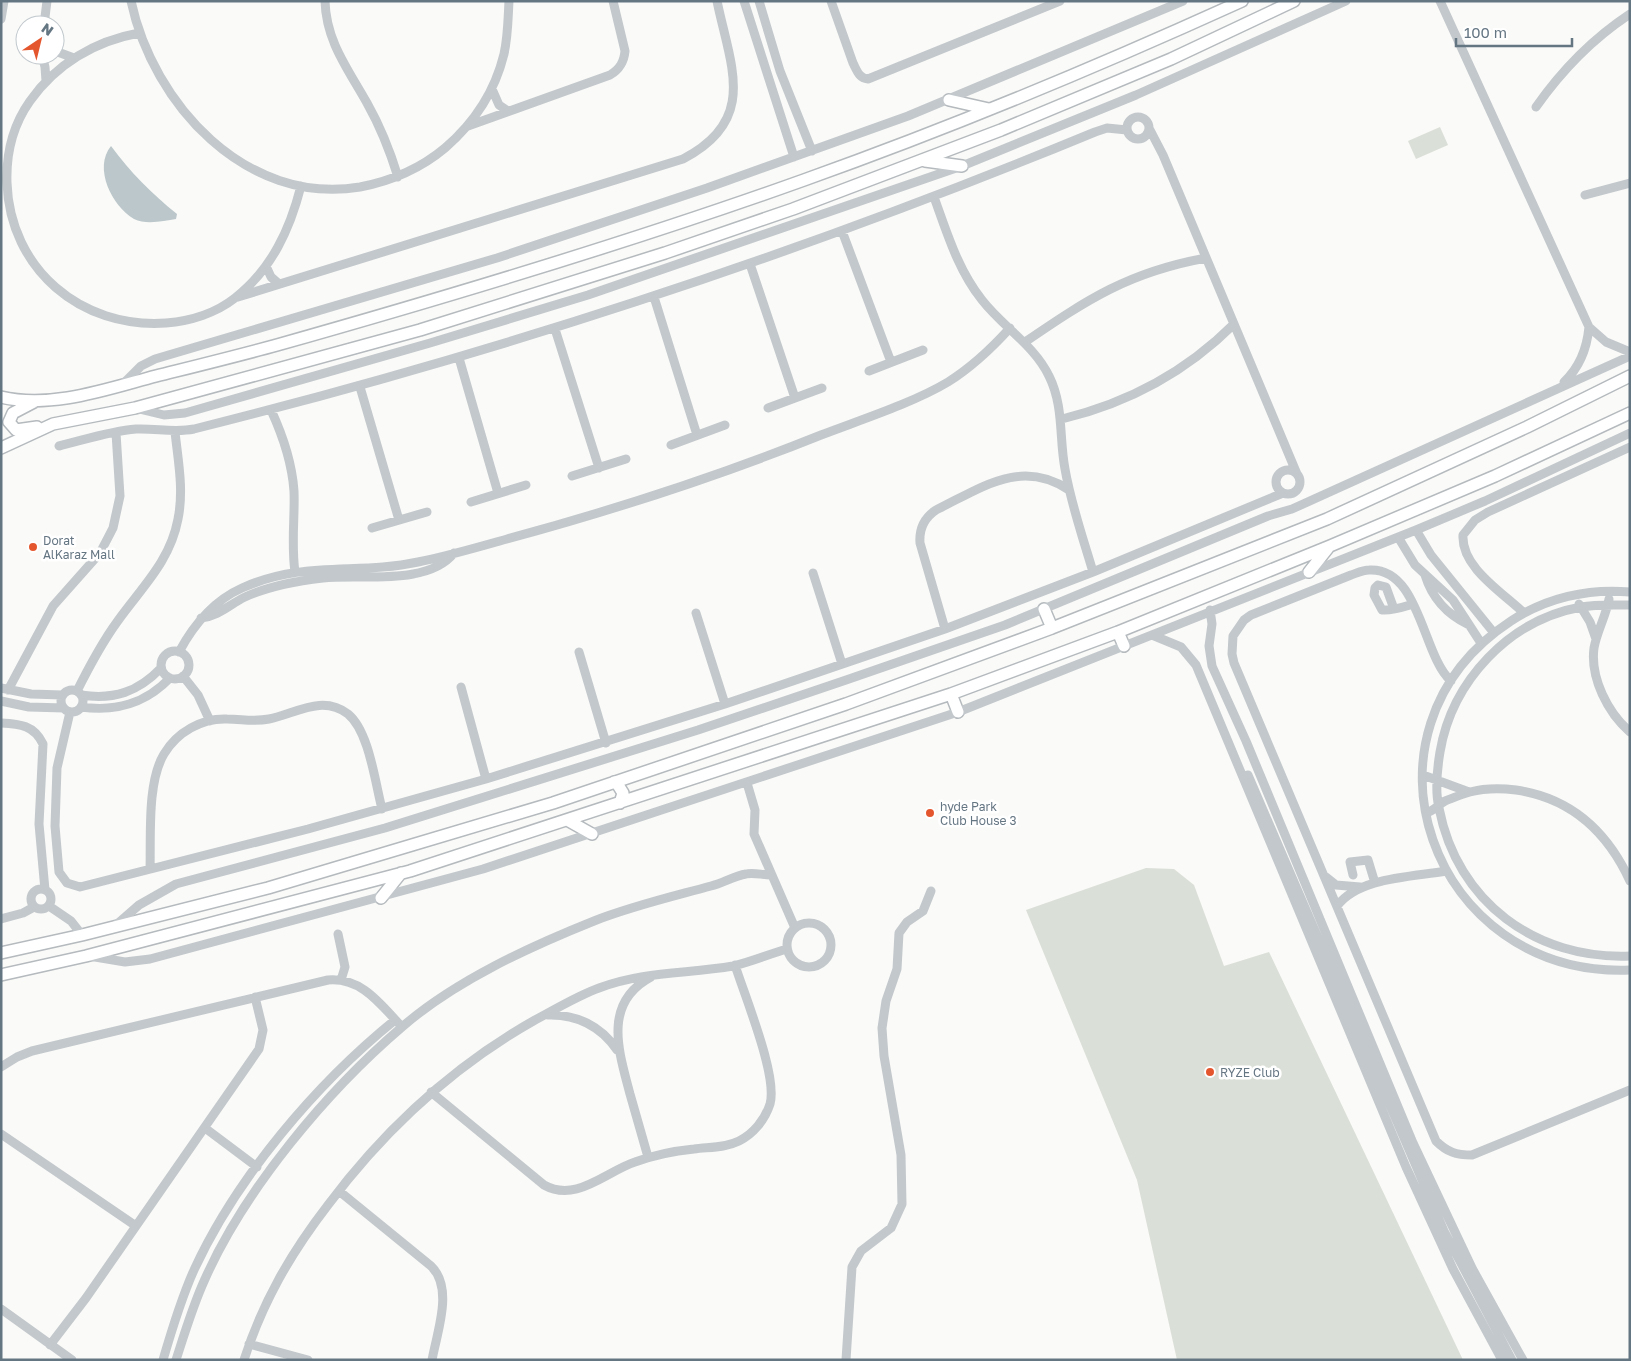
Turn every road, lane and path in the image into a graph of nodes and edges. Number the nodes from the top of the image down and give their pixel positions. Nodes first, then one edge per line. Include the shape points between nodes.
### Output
1 (4, 1) edge
2 (47, 1) edge
3 (131, 1) edge
4 (325, 1) edge
5 (509, 1) edge
6 (613, 1) edge
7 (717, 1) edge
8 (744, 1) edge
9 (759, 1) edge
10 (831, 1) edge
11 (1060, 1) edge
12 (1183, 1) edge
13 (1242, 1) edge
14 (1294, 1) edge
15 (1346, 1) edge
16 (1440, 2) edge
17 (1630, 14) edge
18 (45, 15) edge
19 (1, 19) edge
20 (139, 33) junction
21 (65, 55) edge
22 (74, 58) junction
23 (45, 65) edge
24 (46, 82) junction
25 (492, 90) junction
26 (949, 100) junction
27 (1536, 107) dead end
28 (989, 109) junction
29 (508, 111) junction
30 (468, 126) junction
31 (1127, 130) junction
32 (1150, 130) junction
33 (812, 151) junction
34 (794, 157) junction
35 (923, 161) junction
36 (962, 166) junction
37 (398, 177) junction
38 (1630, 184) edge
39 (301, 186) junction
40 (1584, 195) dead end
41 (934, 197) junction
42 (842, 231) junction
43 (1206, 258) junction
44 (750, 264) junction
45 (266, 266) junction
46 (279, 284) junction
47 (236, 297) junction
48 (654, 297) junction
49 (1234, 324) junction
50 (1589, 327) junction
51 (1010, 328) junction
52 (555, 329) junction
53 (1025, 342) junction
54 (923, 350) dead end
55 (1630, 352) edge
56 (1630, 356) edge
57 (459, 358) junction
58 (891, 362) junction
59 (869, 371) dead end
60 (1630, 376) edge
61 (121, 386) junction
62 (1560, 386) junction
63 (360, 387) junction
64 (822, 388) dead end
65 (1, 397) edge
66 (795, 398) junction
67 (35, 402) junction
68 (135, 408) junction
69 (768, 408) dead end
70 (271, 410) junction
71 (1630, 413) edge
72 (1062, 420) junction
73 (53, 424) junction
74 (725, 425) dead end
75 (175, 432) junction
76 (116, 433) junction
77 (1630, 433) edge
78 (697, 435) junction
79 (671, 445) dead end
80 (59, 446) dead end
81 (1630, 447) edge
82 (1, 448) edge
83 (626, 459) dead end
84 (599, 468) junction
85 (1297, 474) junction
86 (572, 476) dead end
87 (526, 485) dead end
88 (1069, 490) junction
89 (1283, 493) junction
90 (498, 494) junction
91 (471, 502) dead end
92 (427, 512) dead end
93 (399, 520) junction
94 (372, 528) dead end
95 (1416, 530) junction
96 (1398, 537) junction
97 (1330, 546) junction
98 (1431, 555) junction
99 (1416, 565) junction
100 (295, 572) junction
101 (362, 572) junction
102 (1093, 572) junction
103 (1309, 572) junction
104 (813, 573) dead end
105 (1610, 591) junction
106 (1630, 592) edge
107 (1573, 595) junction
108 (1413, 604) junction
109 (1608, 604) junction
110 (1630, 605) edge
111 (1580, 607) junction
112 (1044, 609) junction
113 (1394, 609) dead end
114 (1210, 610) junction
115 (696, 613) dead end
116 (1524, 613) junction
117 (201, 618) junction
118 (945, 628) junction
119 (1052, 628) junction
120 (1163, 630) junction
121 (1118, 632) junction
122 (1494, 632) junction
123 (1152, 635) junction
124 (1596, 640) junction
125 (1482, 643) junction
126 (1124, 646) junction
127 (180, 652) junction
128 (579, 652) dead end
129 (842, 664) junction
130 (161, 668) junction
131 (183, 676) junction
132 (170, 678) junction
133 (1451, 681) junction
134 (461, 687) dead end
135 (5, 689) edge
136 (79, 693) junction
137 (951, 694) junction
138 (62, 695) junction
139 (1, 701) edge
140 (724, 704) junction
141 (81, 708) junction
142 (67, 710) junction
143 (958, 712) junction
144 (210, 721) junction
145 (1, 722) edge
146 (1630, 732) edge
147 (606, 743) junction
148 (644, 772) junction
149 (1423, 775) junction
150 (486, 779) junction
151 (1437, 781) junction
152 (614, 782) junction
153 (747, 783) junction
154 (1470, 792) junction
155 (645, 795) junction
156 (620, 802) junction
157 (1438, 807) junction
158 (382, 809) junction
159 (1426, 813) junction
160 (567, 820) junction
161 (592, 834) junction
162 (150, 869) junction
163 (1446, 871) junction
164 (401, 873) junction
165 (770, 875) junction
166 (1324, 875) junction
167 (1353, 875) dead end
168 (1630, 881) edge
169 (1375, 883) junction
170 (1360, 887) junction
171 (45, 890) junction
172 (931, 891) dead end
173 (381, 898) junction
174 (49, 906) junction
175 (1337, 906) junction
176 (34, 907) junction
177 (1, 919) edge
178 (115, 926) junction
179 (795, 928) junction
180 (338, 934) dead end
181 (82, 935) junction
182 (787, 949) junction
183 (1, 953) edge
184 (86, 956) junction
185 (1630, 956) edge
186 (735, 965) junction
187 (1630, 970) edge
188 (657, 973) junction
189 (1, 974) edge
190 (341, 980) junction
191 (254, 997) junction
192 (544, 1016) junction
193 (399, 1023) junction
194 (619, 1052) junction
195 (1, 1068) edge
196 (1630, 1090) edge
197 (431, 1092) junction
198 (205, 1128) junction
199 (1, 1134) edge
200 (648, 1157) junction
201 (257, 1167) junction
202 (338, 1191) junction
203 (136, 1226) junction
204 (1, 1309) edge
205 (50, 1344) junction
206 (249, 1344) junction
207 (72, 1360) edge
208 (163, 1360) edge
209 (176, 1360) edge
210 (244, 1360) edge
211 (308, 1360) edge
212 (432, 1360) edge
213 (846, 1360) edge
214 (1502, 1360) edge
215 (1512, 1360) edge
216 (1524, 1360) edge

1 - 19 street
2 - 18 street
3 - 20 street
4 - 37 street via 329,30 338,55 376,120
5 - 25 street via 504,54
6 - 29 street via 625,51 617,71
7 - 46 street via 733,64 734,93 721,127 696,152 637,174
8 - 34 street
9 - 33 street via 780,71
10 - 11 street via 853,64 863,78 868,79
12 - 26 street
13 - 28 main road
14 - 35 main road via 1171,59
15 - 36 street via 1136,95
16 - 50 street
17 - 27 street via 1573,61
20 - 22 street via 104,43
20 - 39 street via 147,55 166,88 200,130 256,170
21 - 22 street
22 - 24 street
23 - 24 street
24 - 47 street via 23,111 14,131 6,173 7,195 17,234 41,273 80,305 113,319 134,323 177,322 198,317
25 - 29 street via 495,100
25 - 30 street
26 - 28 main road
26 - 33 street
28 - 61 main road via 806,180 545,266 457,294
29 - 30 street
30 - 37 street via 437,154
31 - 32 street via 1131,137 1139,140
31 - 32 street via 1128,122 1136,117 1145,119
31 - 41 street via 1114,128 1095,132
32 - 43 street
33 - 34 street
34 - 61 street via 497,258 154,358
35 - 36 main road
35 - 68 main road via 665,254 530,297
36 - 68 street via 659,272 430,343 185,414 164,415
37 - 39 street via 350,188
38 - 40 street
39 - 45 street via 289,228
41 - 42 street
41 - 51 street via 962,270 982,301
42 - 44 street
42 - 58 street
43 - 49 street
43 - 53 street via 1164,267 1115,285 1069,311
44 - 48 street
44 - 66 street
45 - 46 street via 270,277
45 - 47 street
46 - 47 street
48 - 52 street
48 - 78 street
49 - 72 street via 1204,352 1160,382 1112,405
49 - 85 street
50 - 55 street via 1606,342
50 - 62 street via 1579,363
51 - 53 street
51 - 101 street via 984,356 948,382 742,465 565,522 454,553 444,564 422,571 403,575
52 - 57 street
52 - 84 street
53 - 72 street via 1051,380
54 - 58 street
56 - 62 street
57 - 63 street
57 - 90 street
58 - 59 street
60 - 119 main road via 1527,428 1327,519
61 - 67 main road
62 - 112 street via 1292,509
63 - 70 street
63 - 93 street
64 - 66 street
65 - 67 main road
66 - 69 street
67 - 73 main road via 13,412 10,426 20,430
68 - 73 main road
70 - 75 street
70 - 100 street via 291,468
71 - 97 main road via 1495,476
72 - 88 street via 1062,450
73 - 82 main road
74 - 78 street
75 - 76 street via 137,429
75 - 136 street via 180,501 169,550 151,580 108,633
76 - 80 street
76 - 135 street via 120,496 114,528 100,553 53,606
77 - 95 street
78 - 79 street
81 - 116 street via 1488,512 1475,520 1463,535 1464,551 1472,567
83 - 84 street
84 - 86 street
85 - 89 street via 1298,489 1292,494
85 - 89 street via 1286,471 1279,475 1276,483
87 - 90 street
88 - 102 street
88 - 118 street via 1042,477 1012,476 936,510 926,518 920,530 920,543
89 - 102 street
90 - 91 street
92 - 93 street
93 - 94 street
95 - 96 street
95 - 98 street
96 - 99 street
96 - 103 street
97 - 103 main road
97 - 121 main road
98 - 99 street
98 - 122 street
99 - 125 street via 1439,601 1454,616 1470,625
100 - 101 street via 328,568
100 - 117 street via 240,588
101 - 117 street via 269,588 214,615
102 - 118 street
103 - 114 street
104 - 129 street
105 - 106 street
105 - 107 street
105 - 109 street
107 - 111 street
107 - 116 street
108 - 113 street
108 - 133 street via 1438,666
108 - 166 street via 1404,588 1388,574 1366,570 1251,615 1238,627 1234,636 1234,663
109 - 110 street
109 - 111 street
109 - 124 street
111 - 124 street
111 - 151 street via 1523,629 1477,669 1447,721
112 - 119 main road
112 - 178 street via 969,638 698,730 385,828 176,884 139,904
114 - 120 street
114 - 216 street via 1212,666 1417,1151 1472,1268
115 - 140 street
116 - 122 street
117 - 127 street
118 - 129 street
119 - 148 main road via 846,704
120 - 123 street
120 - 215 street via 1198,658 1444,1231
121 - 126 main road
121 - 137 main road
122 - 125 street
123 - 126 street
123 - 214 street via 1181,647 1196,665 1406,1167 1452,1268
124 - 146 street via 1594,651 1599,683 1613,713
125 - 133 street
126 - 143 street
127 - 130 street via 167,653
127 - 131 street via 188,661 188,669
128 - 147 street
129 - 140 street
130 - 132 street
130 - 136 street via 129,692 110,697
131 - 132 street
131 - 144 street via 198,695
132 - 141 street via 154,693 135,703 113,709
133 - 149 street via 1430,728
134 - 150 street
135 - 138 street
136 - 138 street via 68,690
136 - 141 street
137 - 143 main road
137 - 155 main road
138 - 142 street via 61,700
139 - 142 street
140 - 147 street
141 - 142 street
142 - 162 street via 55,787 54,826 59,872 67,882 80,887
143 - 153 street
144 - 158 street via 226,718 259,720 313,705 339,709 354,719 363,734
144 - 162 street via 184,732 170,745 159,763 154,784
145 - 171 street via 28,726 40,736 43,744 39,824
147 - 150 street
148 - 152 main road
148 - 155 main road via 639,781
149 - 151 street
149 - 159 street
150 - 158 street
151 - 154 street
151 - 157 street
152 - 156 main road via 623,793
152 - 178 main road via 268,888
153 - 161 street
153 - 165 street via 755,810 754,834
154 - 157 street
154 - 168 street via 1505,789 1540,794 1557,801 1601,835
155 - 156 main road
156 - 160 main road
157 - 159 street
157 - 185 street via 1452,851 1463,871 1490,906 1508,920 1540,940 1568,950 1590,955
158 - 162 street
159 - 163 street
160 - 161 main road
160 - 164 main road
161 - 173 street
163 - 169 street
163 - 187 street via 1483,919 1520,946 1572,966
164 - 173 main road
164 - 184 main road
165 - 179 street
165 - 193 street via 745,874 618,912 558,935 489,970
166 - 170 street via 1336,884
166 - 175 street
167 - 169 street via 1350,862 1368,860
169 - 170 street
170 - 175 street
171 - 174 street via 51,897
171 - 176 street via 32,894
172 - 213 street via 923,911 907,922 899,933 897,969 886,1001 882,1028 900,1155 902,1204 891,1228 861,1251 852,1267
173 - 184 street via 150,959 125,962
174 - 176 street via 42,910
174 - 181 street via 71,921
175 - 196 street via 1430,1128 1436,1141 1446,1150 1458,1155 1472,1155
176 - 177 street
178 - 181 main road
179 - 182 street via 787,941
179 - 182 street via 809,923 823,928 830,941 828,956 816,966 801,966
180 - 190 street via 345,963
181 - 183 main road
182 - 186 street
184 - 189 main road
186 - 188 street
186 - 200 street via 771,1080 770,1104 765,1116 750,1134 728,1146
188 - 192 street via 599,988
188 - 194 street via 638,986 624,1006 617,1028
190 - 191 street
190 - 193 street via 364,990
191 - 195 street via 32,1051 17,1056
191 - 198 street via 263,1030 260,1049
192 - 194 street via 566,1016 587,1022 605,1035
192 - 197 street via 487,1050
193 - 201 street via 357,1053 321,1089
193 - 209 street via 313,1116 244,1209 205,1278
194 - 200 street
197 - 200 street via 552,1190 578,1190
197 - 202 street via 383,1138
198 - 201 street
198 - 203 street
199 - 203 street
201 - 208 street via 202,1253 185,1291
202 - 206 street via 280,1274
202 - 212 street via 439,1275 444,1293
203 - 205 street
204 - 205 street
205 - 207 street
206 - 210 street
206 - 211 street

